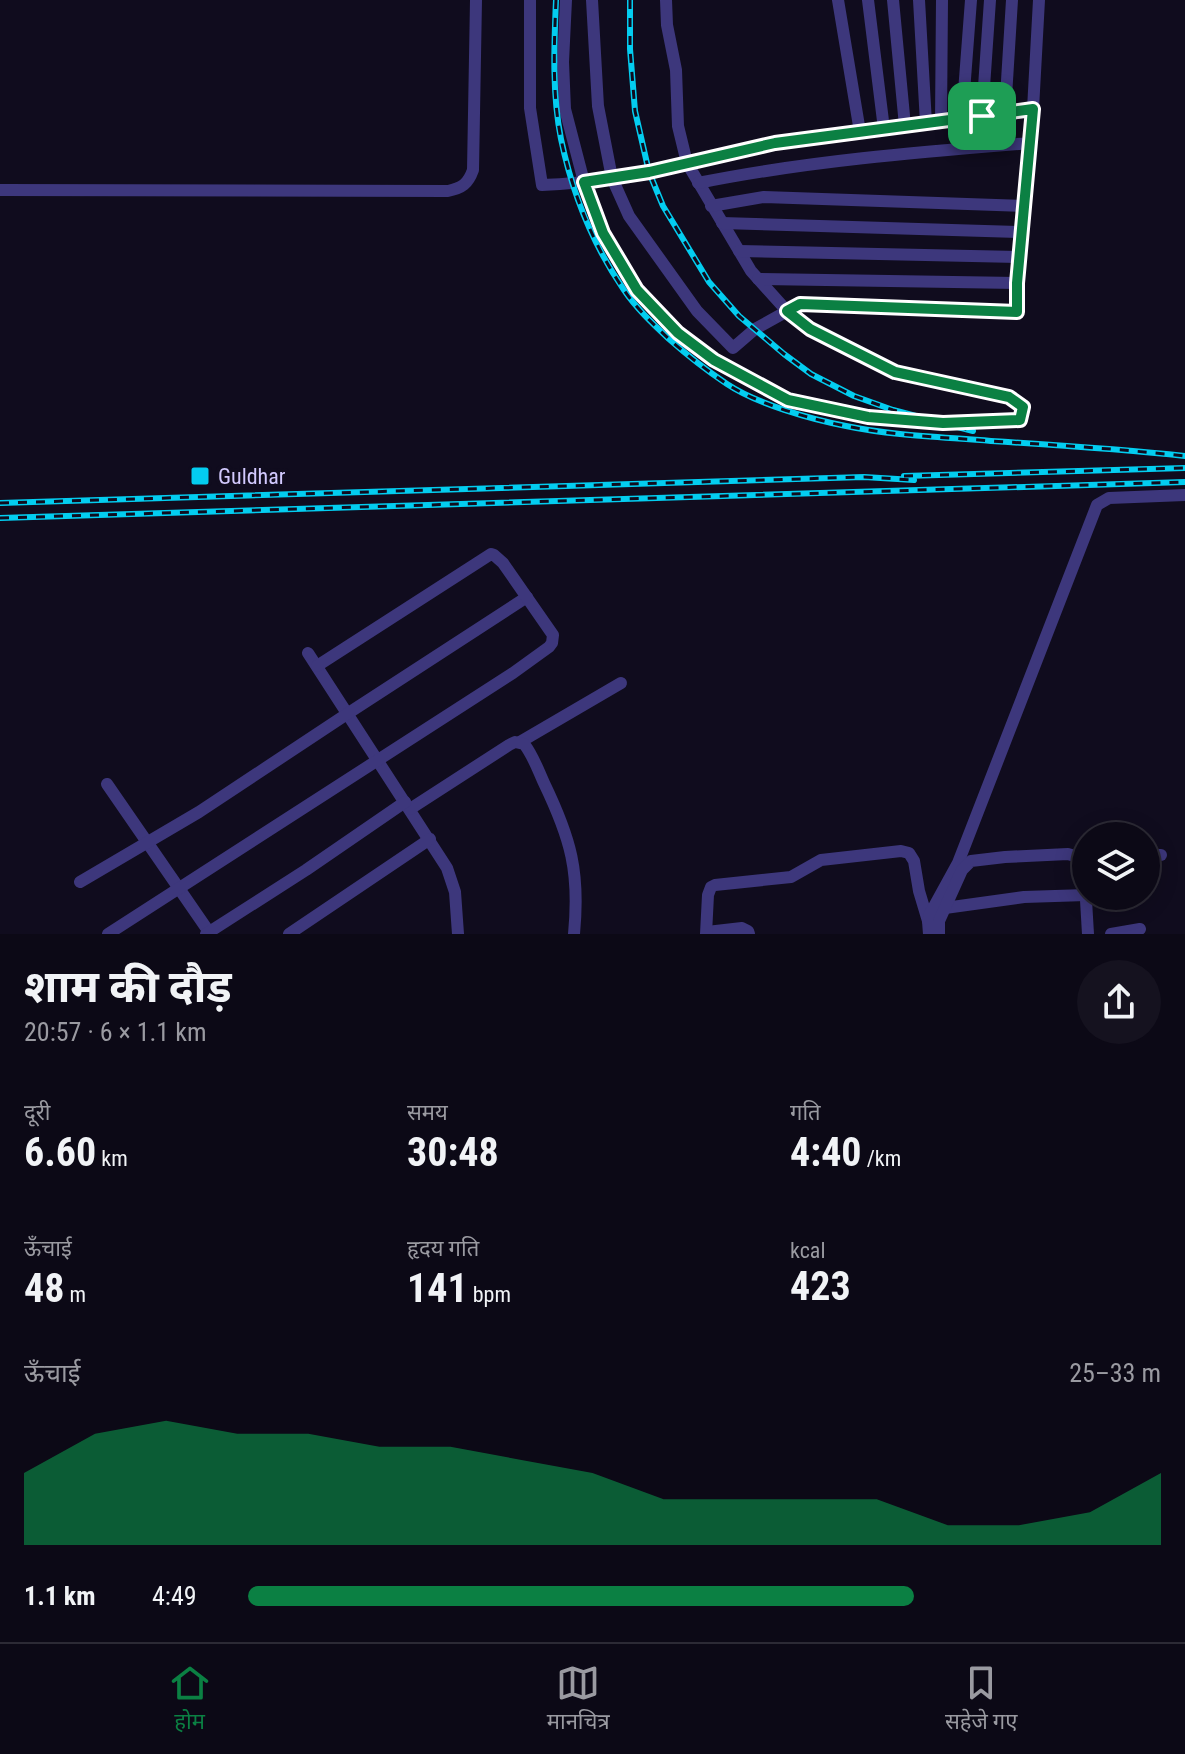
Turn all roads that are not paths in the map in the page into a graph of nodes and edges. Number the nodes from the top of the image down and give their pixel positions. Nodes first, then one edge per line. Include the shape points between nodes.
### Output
1 (476, 0) edge
2 (530, 0) edge
3 (566, 0) edge
4 (592, 0) edge
5 (666, 0) edge
6 (838, 0) edge
7 (868, 0) edge
8 (893, 0) edge
9 (919, 0) edge
10 (942, 0) edge
11 (971, 0) edge
12 (990, 0) edge
13 (1012, 0) edge
14 (1039, 0) edge
15 (1033, 109) junction
16 (1005, 113) junction
17 (982, 116) junction
18 (962, 118) junction
19 (941, 121) junction
20 (926, 123) junction
21 (905, 126) junction
22 (884, 129) junction
23 (860, 132) junction
24 (1030, 143) junction
25 (687, 163) junction
26 (612, 178) junction
27 (584, 182) junction
28 (698, 183) junction
29 (0, 190) edge
30 (711, 206) junction
31 (1024, 206) junction
32 (722, 223) junction
33 (1022, 232) junction
34 (739, 251) junction
35 (1019, 257) junction
36 (758, 279) junction
37 (1017, 283) junction
38 (787, 311) junction
39 (1185, 495) edge
40 (527, 597) junction
41 (308, 653) dead end
42 (317, 666) junction
43 (621, 683) dead end
44 (347, 714) junction
45 (520, 742) junction
46 (377, 760) junction
47 (107, 784) dead end
48 (408, 806) junction
49 (430, 839) junction
50 (148, 843) junction
51 (1072, 855) edge
52 (80, 882) dead end
53 (180, 888) junction
54 (1072, 896) edge
55 (945, 908) junction
56 (1087, 910) edge
57 (929, 927) edge
58 (1140, 929) dead end
59 (297, 932) edge
60 (208, 933) edge
61 (706, 933) edge
62 (108, 934) edge
63 (458, 934) edge
64 (574, 934) edge
65 (749, 934) edge
66 (939, 934) edge
67 (1088, 934) edge
68 (1111, 934) edge

1 - 29 street via 473,170 461,188
2 - 27 street via 530,108 542,185
3 - 27 street via 565,109
4 - 26 street via 598,106
5 - 25 street via 678,126
6 - 23 street
7 - 22 street
8 - 21 street
9 - 20 street
10 - 19 street
11 - 18 street
12 - 17 street
13 - 16 street
14 - 15 street
15 - 16 street
15 - 24 street
16 - 17 street
17 - 18 street
18 - 19 street
19 - 20 street
20 - 21 street
21 - 22 street
22 - 23 street
23 - 25 street via 775,143
24 - 28 street via 876,156
24 - 31 street
25 - 26 street
25 - 28 street
26 - 27 street
26 - 38 street via 629,216 697,311 733,348
27 - 38 street via 603,233 637,290 678,333 714,360 788,400 868,417 943,423 1020,420 1023,407 1009,397 895,372 810,329
28 - 30 street
30 - 31 street via 764,197
30 - 32 street
31 - 33 street
32 - 33 street
32 - 34 street
33 - 35 street
34 - 35 street
34 - 36 street
35 - 37 street
36 - 37 street
36 - 38 street
37 - 38 street via 1017,312 800,304
39 - 57 street via 1109,498 1097,505
40 - 42 street via 491,554
40 - 44 street
40 - 46 street via 553,635 552,643
41 - 42 street
42 - 44 street
43 - 45 street
44 - 46 street
44 - 50 street
45 - 48 street
45 - 64 street via 552,798 570,844
46 - 48 street
46 - 53 street
47 - 50 street
48 - 49 street
48 - 60 street
49 - 59 street
49 - 63 street via 452,880
50 - 52 street
50 - 53 street
51 - 55 street via 971,861
53 - 60 street
53 - 62 street
54 - 55 street
55 - 66 street
56 - 67 street
57 - 61 street via 914,861 901,851 821,860 791,877 715,885 708,895
58 - 68 street
61 - 65 street via 742,928

